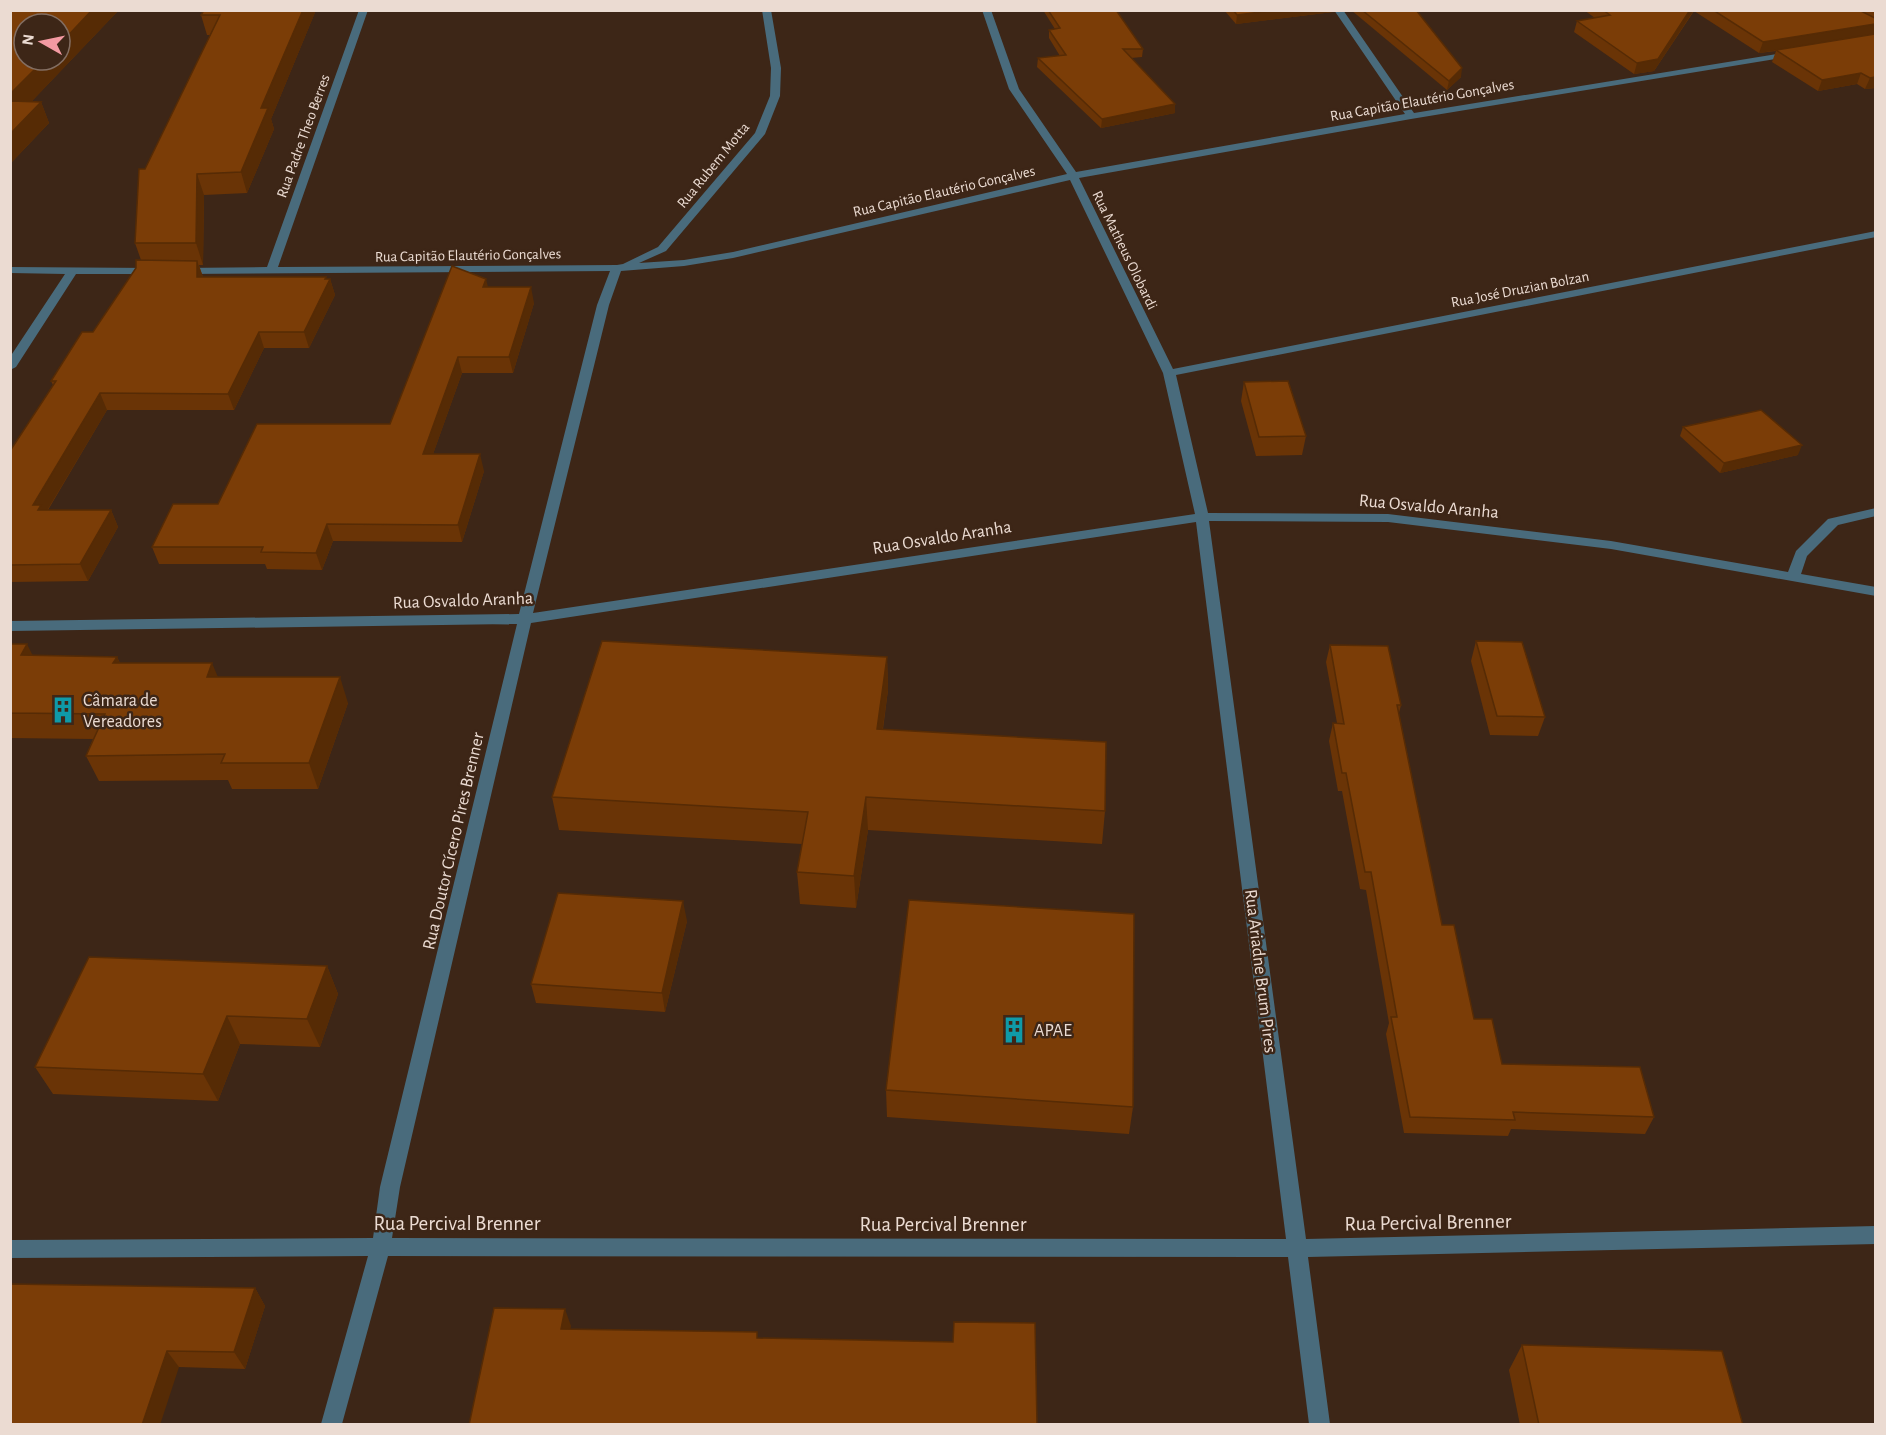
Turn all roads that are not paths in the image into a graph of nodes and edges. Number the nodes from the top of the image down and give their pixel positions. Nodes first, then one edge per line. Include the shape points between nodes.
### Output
1 (363, 10) edge
2 (766, 10) edge
3 (986, 10) edge
4 (1338, 10) edge
5 (1806, 51) edge
6 (1411, 116) junction
7 (1073, 176) junction
8 (1875, 234) edge
9 (617, 268) junction
10 (10, 270) edge
11 (73, 270) junction
12 (271, 272) junction
13 (10, 368) edge
14 (1169, 373) junction
15 (1875, 512) edge
16 (1202, 517) junction
17 (1793, 577) junction
18 (1875, 592) edge
19 (526, 620) junction
20 (10, 626) edge
21 (1875, 1236) edge
22 (381, 1247) junction
23 (1296, 1248) junction
24 (10, 1249) edge
25 (332, 1425) edge
26 (1320, 1425) edge

1 - 12 street, Rua Padre Theo Berres
2 - 9 street, Rua Rubem Motta via 776,68 775,96 760,134 662,249
3 - 7 street, Rua Matheus Olobardi via 1014,89
4 - 6 street
5 - 6 street, Rua Capitão Elautério Gonçalves
6 - 7 street, Rua Capitão Elautério Gonçalves
7 - 9 street, Rua Capitão Elautério Gonçalves via 733,255
7 - 14 street, Rua Matheus Olobardi
8 - 14 street, Rua José Druzian Bolzan
9 - 12 street, Rua Capitão Elautério Gonçalves
9 - 19 street, Rua Doutor Cícero Pires Brenner via 603,305
10 - 11 street, Rua Capitão Elautério Gonçalves
11 - 12 street, Rua Capitão Elautério Gonçalves
11 - 13 street
14 - 16 street, Rua Matheus Olobardi
15 - 17 street via 1833,522 1801,554
16 - 17 street, Rua Osvaldo Aranha via 1388,518 1611,545
16 - 19 street, Rua Osvaldo Aranha
16 - 23 street, Rua Ariadne Brum Pires
17 - 18 street, Rua Osvaldo Aranha
19 - 20 street, Rua Osvaldo Aranha
19 - 22 street, Rua Doutor Cícero Pires Brenner via 390,1187
21 - 23 street, Rua Percival Brenner
22 - 23 street, Rua Percival Brenner
22 - 24 street, Rua Percival Brenner
22 - 25 street, Rua Doutor Cícero Pires Brenner
23 - 26 street, Rua Ariadne Brum Pires

